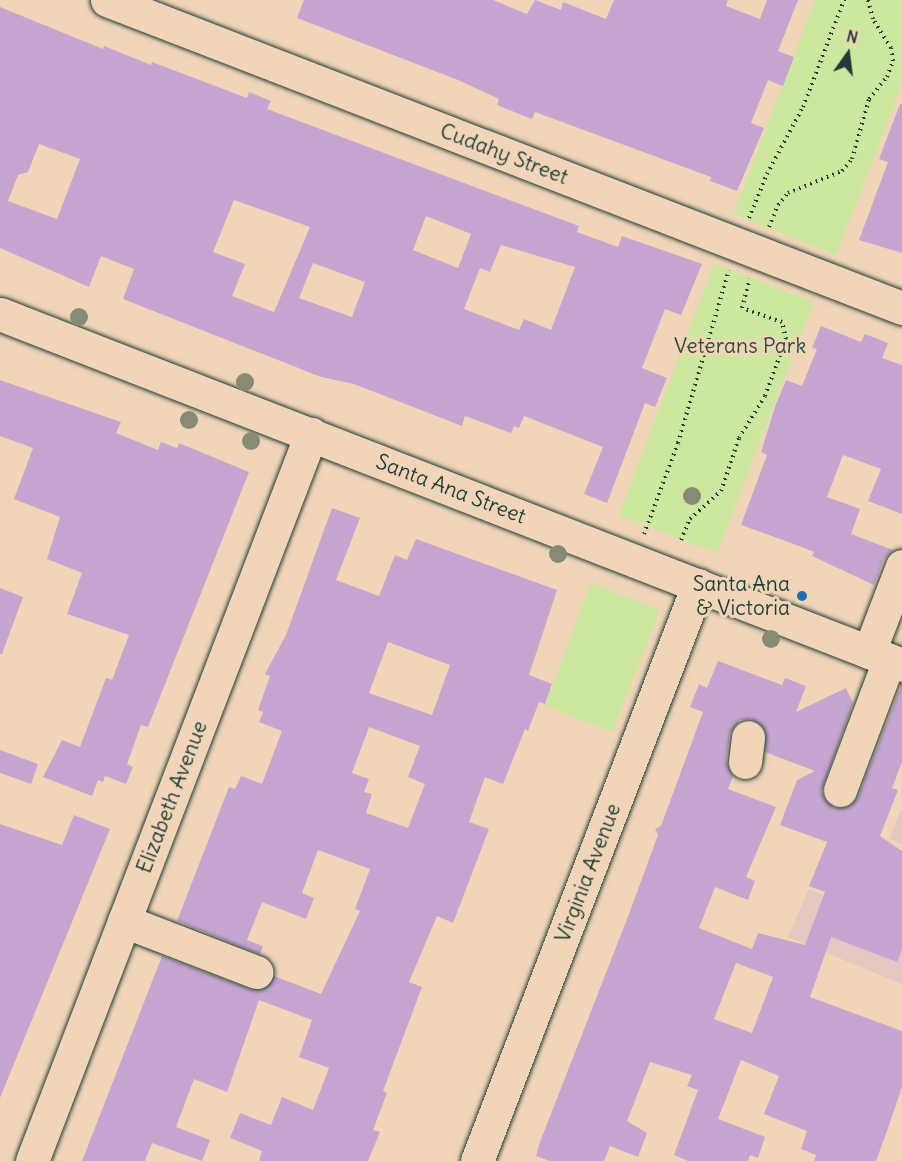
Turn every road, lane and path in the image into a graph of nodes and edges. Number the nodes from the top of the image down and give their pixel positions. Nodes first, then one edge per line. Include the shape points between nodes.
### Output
1 (106, 0) edge
2 (844, 0) edge
3 (868, 0) edge
4 (753, 250) junction
5 (902, 308) edge
6 (0, 314) edge
7 (311, 434) junction
8 (681, 540) dead end
9 (634, 560) junction
10 (902, 566) edge
11 (698, 585) junction
12 (887, 659) edge
13 (840, 790) dead end
14 (124, 921) junction
15 (256, 972) dead end
16 (32, 1161) edge
17 (477, 1161) edge

1 - 4 street, Cudahy Street
2 - 4 path via 804,107 767,174
3 - 4 path via 873,19 891,48 893,61 887,77 869,99 852,159 842,171 788,193
4 - 5 street, Cudahy Street
4 - 8 path via 742,308 782,322 786,339 765,396 739,438 721,491 690,519
4 - 9 path
6 - 7 street, Santa Ana Street
7 - 9 street, Santa Ana Street
7 - 14 street, Elizabeth Avenue
9 - 11 street, Santa Ana Street
10 - 12 street
11 - 12 street, Santa Ana Street
11 - 17 street, Virginia Avenue
12 - 13 street
14 - 15 street
14 - 16 street, Elizabeth Avenue

